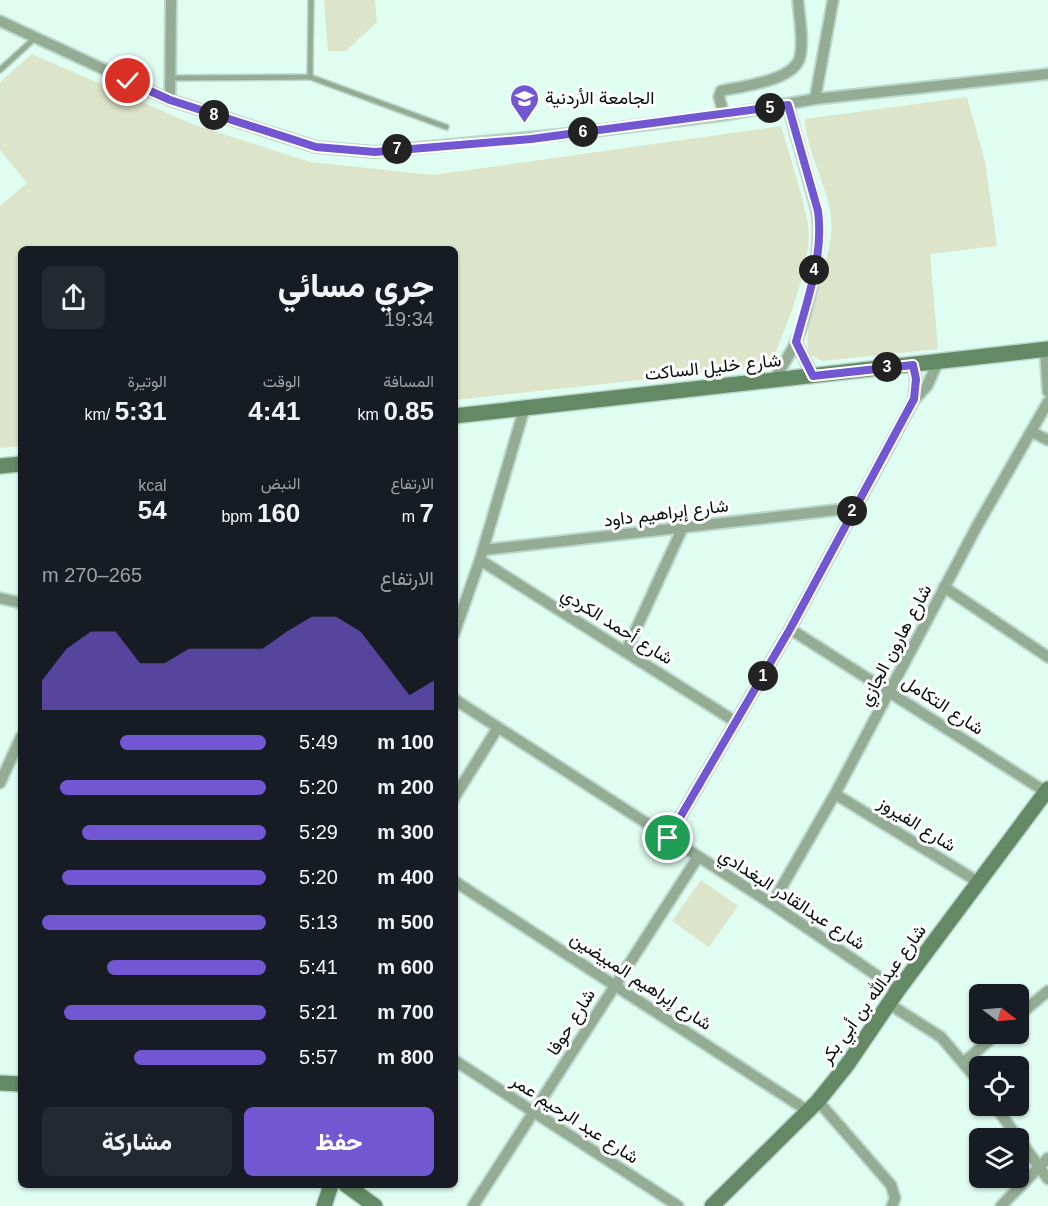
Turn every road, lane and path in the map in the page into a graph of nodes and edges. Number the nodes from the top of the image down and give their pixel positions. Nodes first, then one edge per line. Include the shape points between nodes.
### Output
1 (171, 0) edge
2 (311, 0) edge
3 (798, 0) edge
4 (833, 0) edge
5 (0, 21) edge
6 (35, 38) junction
7 (0, 70) edge
8 (1048, 74) edge
9 (310, 77) junction
10 (171, 78) junction
11 (815, 99) junction
12 (170, 100) junction
13 (788, 105) junction
14 (724, 116) junction
15 (446, 127) dead end
16 (796, 342) junction
17 (1046, 349) edge
18 (938, 362) junction
19 (913, 365) junction
20 (813, 376) junction
21 (774, 380) junction
22 (1048, 392) edge
23 (914, 399) junction
24 (1048, 402) edge
25 (525, 406) junction
26 (458, 415) edge
27 (1032, 432) junction
28 (1048, 440) edge
29 (18, 464) edge
30 (0, 466) edge
31 (854, 508) junction
32 (682, 529) junction
33 (482, 555) junction
34 (944, 587) junction
35 (0, 598) edge
36 (18, 602) edge
37 (458, 623) edge
38 (790, 629) junction
39 (626, 651) junction
40 (1048, 657) edge
41 (890, 691) junction
42 (458, 702) edge
43 (736, 722) junction
44 (497, 729) junction
45 (18, 744) edge
46 (0, 783) edge
47 (1047, 790) edge
48 (458, 792) edge
49 (836, 794) junction
50 (668, 838) junction
51 (698, 857) junction
52 (458, 883) edge
53 (980, 883) junction
54 (772, 904) junction
55 (615, 983) junction
56 (898, 990) junction
57 (1048, 991) edge
58 (889, 1004) junction
59 (1029, 1007) edge
60 (985, 1044) edge
61 (964, 1062) junction
62 (458, 1063) edge
63 (969, 1069) edge
64 (0, 1083) edge
65 (18, 1084) edge
66 (813, 1106) junction
67 (535, 1112) junction
68 (1002, 1116) edge
69 (1048, 1158) edge
70 (1039, 1166) junction
71 (1048, 1179) edge
72 (330, 1188) edge
73 (350, 1188) edge
74 (324, 1206) edge
75 (375, 1206) edge
76 (473, 1206) edge
77 (678, 1206) edge
78 (712, 1206) edge
79 (892, 1206) edge
80 (1001, 1206) edge

1 - 10 street
2 - 9 lane
3 - 14 street via 797,64 774,79 721,91
4 - 11 street
5 - 6 street
6 - 7 lane
6 - 12 street
8 - 11 street
9 - 10 lane
9 - 15 lane
10 - 12 street
11 - 13 street
12 - 14 street via 316,147 375,152
13 - 14 street
13 - 16 street via 818,211 819,229 814,273
16 - 20 street
16 - 21 street
17 - 18 street, شارع خليل الساكت
17 - 22 street
18 - 19 street, شارع خليل الساكت
18 - 23 street via 927,386
19 - 20 street, شارع خليل الساكت
19 - 23 street
20 - 21 street, شارع خليل الساكت
21 - 25 street, شارع خليل الساكت
23 - 31 street
24 - 27 street, شارع هارون الجازي
25 - 26 street, شارع خليل الساكت
25 - 33 street
27 - 28 street
27 - 34 street, شارع هارون الجازي
29 - 30 street
31 - 32 street, شارع إبراهيم داود
31 - 38 street
32 - 33 street, شارع إبراهيم داود
32 - 39 street
33 - 37 street
33 - 39 street, شارع أحمد الكردي
34 - 40 street
34 - 41 street, شارع هارون الجازي
35 - 36 street
38 - 41 street, شارع التكامل
38 - 43 street
39 - 43 street, شارع أحمد الكردي
41 - 47 street, شارع التكامل
41 - 49 street, شارع هارون الجازي
42 - 44 street, شارع عبدالقادر البغدادي
43 - 50 street
44 - 48 street
44 - 50 street, شارع عبدالقادر البغدادي
45 - 46 street
47 - 53 street, شارع عبدالله بن أبي بكر
49 - 53 street, شارع الفيروز
49 - 54 street, شارع هارون الجازي
50 - 51 street, شارع عبدالقادر البغدادي
51 - 54 street, شارع عبدالقادر البغدادي
51 - 55 street, شارع حوفا
52 - 55 street, شارع إبراهيم المبيضين
53 - 56 street, شارع عبدالله بن أبي بكر
54 - 56 street, شارع عبدالقادر البغدادي
55 - 66 street, شارع إبراهيم المبيضين
55 - 67 street, شارع حوفا
56 - 58 street, شارع عبدالله بن أبي بكر
57 - 59 street
58 - 61 street via 927,1026
58 - 66 street, شارع عبدالله بن أبي بكر
60 - 61 street
61 - 63 street
62 - 67 street, شارع عبد الرحيم عمر
64 - 65 street
66 - 78 street, شارع عبدالله بن أبي بكر
66 - 79 street, شارع إبراهيم المبيضين via 891,1185 895,1198
67 - 76 street, شارع حوفا
67 - 77 street, شارع عبد الرحيم عمر
68 - 70 street
69 - 70 street
70 - 71 street
70 - 80 street
72 - 74 street
73 - 75 street

